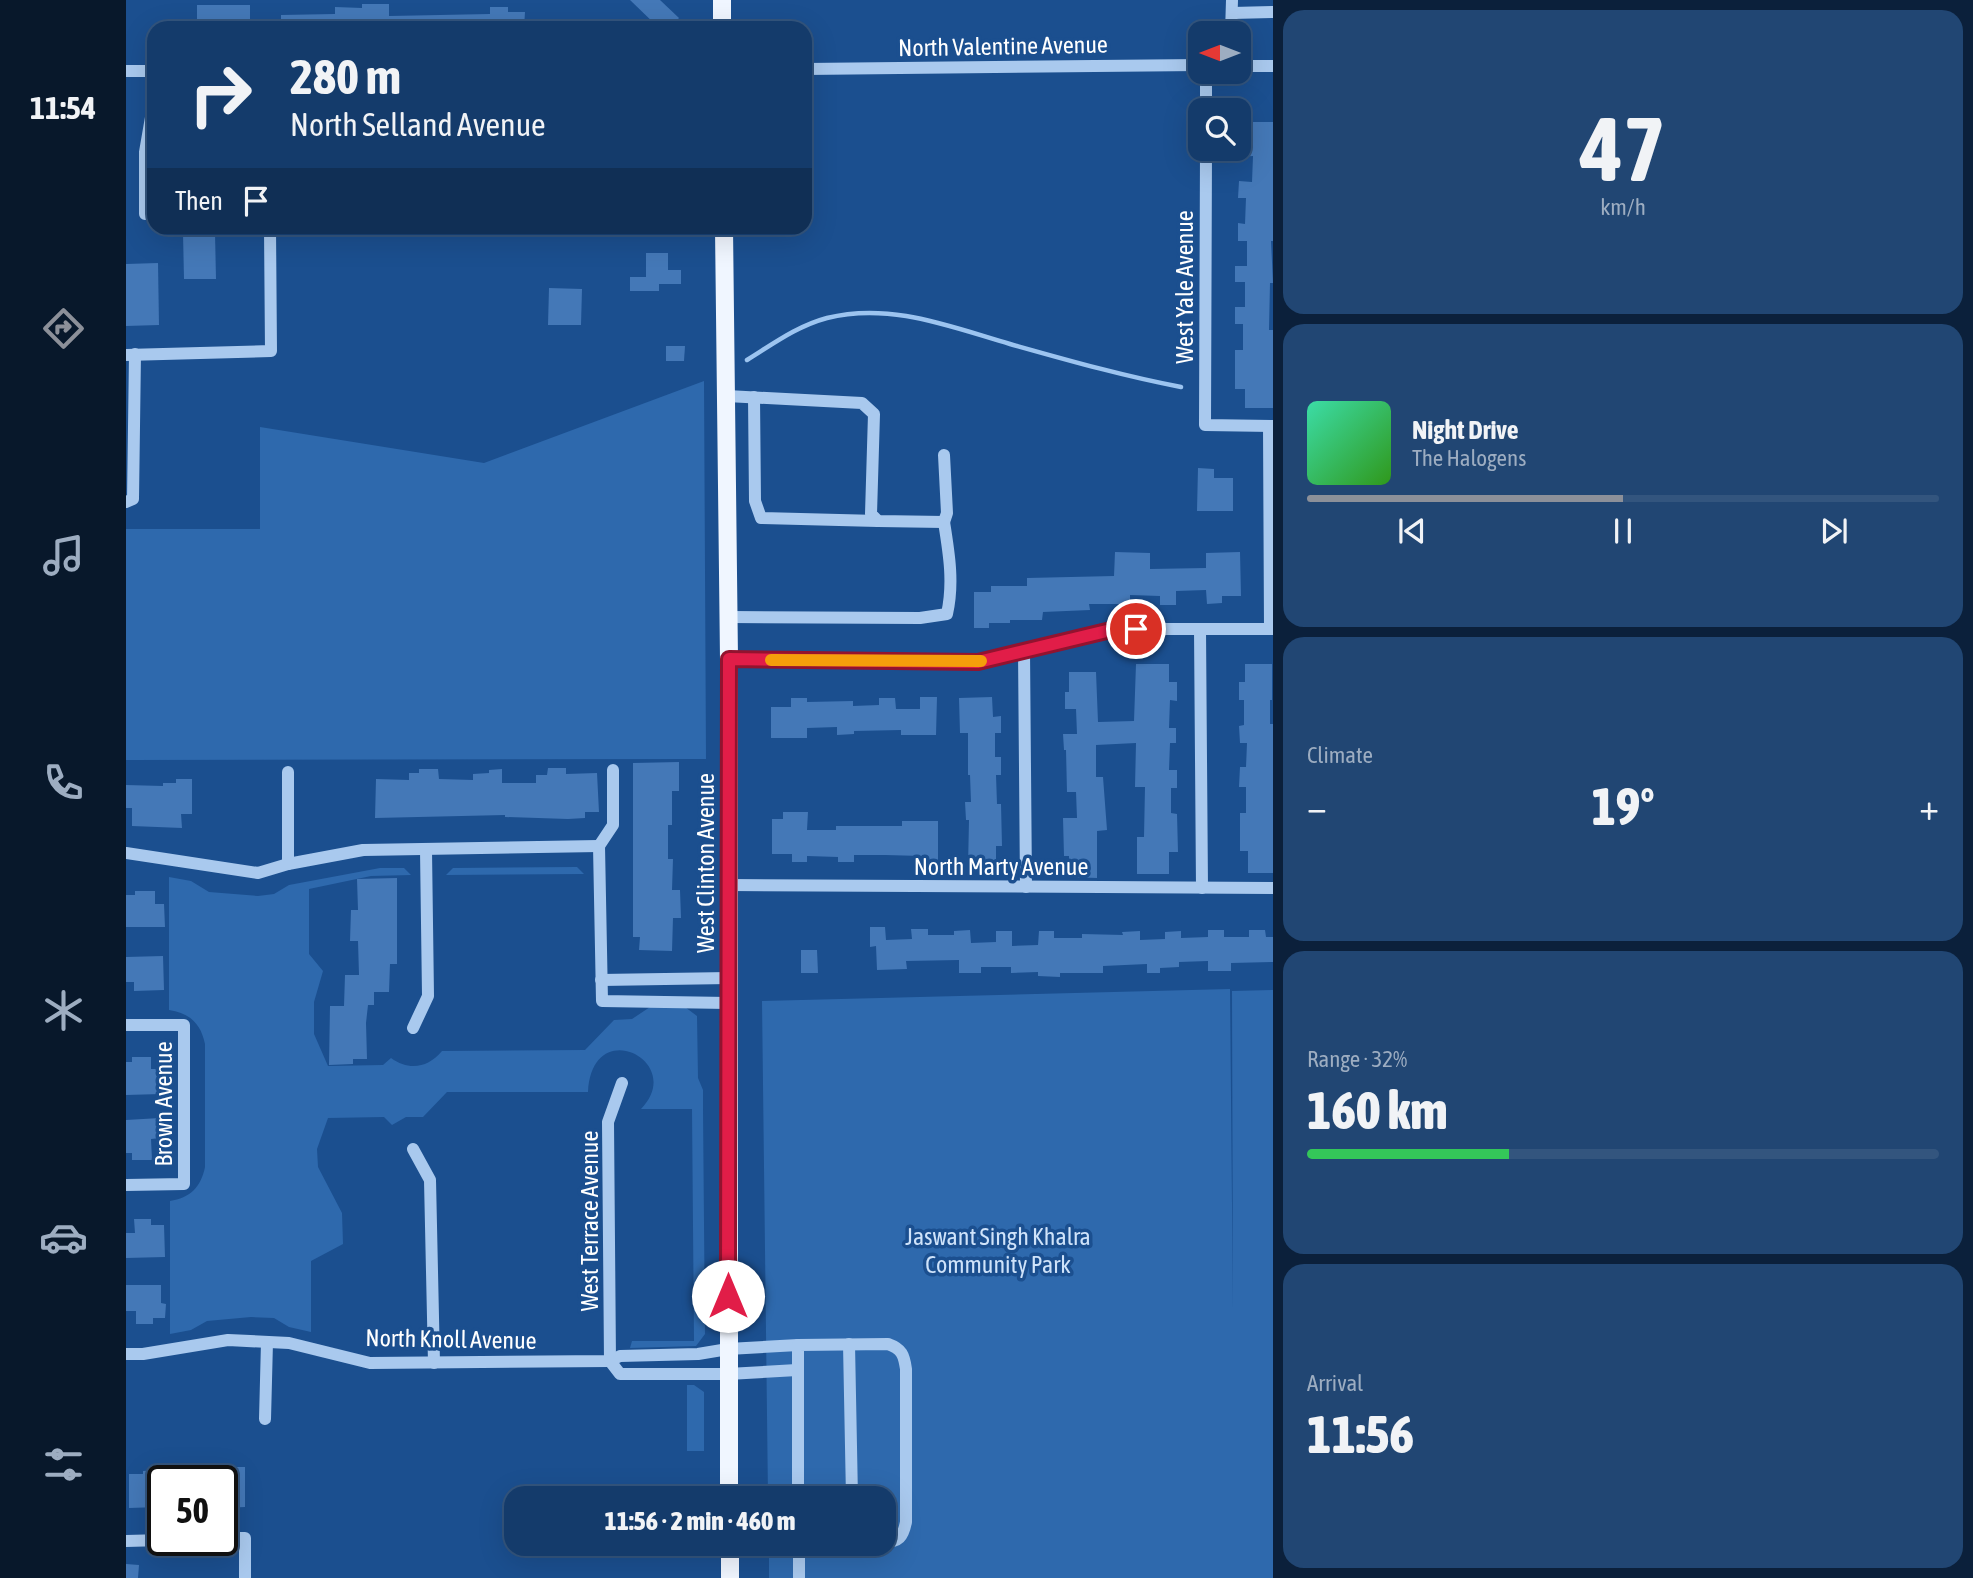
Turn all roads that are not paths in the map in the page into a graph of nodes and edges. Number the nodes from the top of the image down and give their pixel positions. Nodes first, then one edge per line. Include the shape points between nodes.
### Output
1 (722, 0) edge
2 (1232, 6) edge
3 (1273, 12) edge
4 (722, 21) edge
5 (1188, 65) edge
6 (1251, 66) edge
7 (1273, 66) edge
8 (812, 69) edge
9 (126, 71) edge
10 (147, 71) edge
11 (147, 140) edge
12 (1206, 161) edge
13 (145, 214) dead end
14 (270, 235) edge
15 (724, 235) edge
16 (131, 354) edge
17 (727, 396) junction
18 (754, 397) junction
19 (130, 407) edge
20 (1271, 426) edge
21 (130, 453) edge
22 (944, 455) dead end
23 (126, 502) edge
24 (878, 521) junction
25 (944, 522) junction
26 (729, 617) junction
27 (1200, 629) junction
28 (1271, 629) edge
29 (1024, 650) junction
30 (729, 659) junction
31 (613, 770) dead end
32 (288, 772) dead end
33 (599, 846) junction
34 (426, 850) junction
35 (126, 853) edge
36 (288, 864) junction
37 (730, 885) junction
38 (1026, 887) junction
39 (1202, 887) junction
40 (1273, 888) edge
41 (729, 978) junction
42 (601, 980) junction
43 (729, 1003) junction
44 (126, 1025) edge
45 (413, 1028) dead end
46 (622, 1083) dead end
47 (413, 1149) dead end
48 (126, 1185) edge
49 (267, 1342) junction
50 (849, 1344) junction
51 (798, 1345) junction
52 (728, 1349) junction
53 (126, 1354) edge
54 (610, 1361) junction
55 (434, 1363) junction
56 (797, 1370) junction
57 (729, 1374) junction
58 (265, 1419) dead end
59 (729, 1486) edge
60 (798, 1486) edge
61 (852, 1486) edge
62 (238, 1538) edge
63 (147, 1540) edge
64 (126, 1541) edge
65 (896, 1541) edge
66 (730, 1556) edge
67 (799, 1556) edge
68 (245, 1578) edge
69 (730, 1578) edge
70 (799, 1578) edge

1 - 4 main road
2 - 3 street
5 - 8 street, North Valentine Avenue
6 - 7 street
9 - 10 street
11 - 13 street
12 - 20 street, West Yale Avenue via 1205,425
14 - 16 street via 271,351
15 - 17 main road, West Clinton Avenue
16 - 19 street
17 - 18 street
17 - 26 main road, West Clinton Avenue
18 - 24 street via 862,403 874,414 872,514
18 - 24 street via 755,502 761,518
19 - 21 street
20 - 28 street
21 - 23 street via 133,499
22 - 25 street
24 - 25 street
25 - 26 street via 950,562 947,614 920,618
26 - 30 main road, West Clinton Avenue
27 - 28 street
27 - 29 street via 1115,629
27 - 39 street
29 - 30 street via 978,662
29 - 38 street
30 - 37 main road, West Clinton Avenue
31 - 33 street via 613,825
32 - 36 street
33 - 34 street
33 - 42 street
34 - 36 street via 363,850
34 - 45 street via 428,996
35 - 36 street via 258,873
37 - 38 street, North Marty Avenue
37 - 41 main road, West Clinton Avenue
38 - 39 street, North Marty Avenue
39 - 40 street, North Marty Avenue
41 - 42 street
41 - 43 main road, West Clinton Avenue
42 - 43 street via 602,1001
43 - 52 main road, West Clinton Avenue
44 - 48 street, Brown Avenue via 184,1025 184,1184
46 - 54 street, West Terrace Avenue via 608,1122
47 - 55 street via 430,1180
49 - 53 street, North Knoll Avenue via 228,1340
49 - 55 street, North Knoll Avenue via 370,1363
49 - 58 street
50 - 51 street, North Knoll Avenue
50 - 61 street
50 - 65 street, North Knoll Avenue via 888,1344 904,1356 906,1522 904,1535
51 - 52 street, North Knoll Avenue
51 - 56 street
52 - 54 street, North Knoll Avenue via 620,1356
52 - 57 main road, West Clinton Avenue
54 - 55 street, North Knoll Avenue
54 - 57 street, North Knoll Avenue via 620,1374
56 - 57 street
56 - 60 street
57 - 59 main road, West Clinton Avenue
62 - 68 street via 245,1538
63 - 64 street
66 - 69 main road
67 - 70 street

